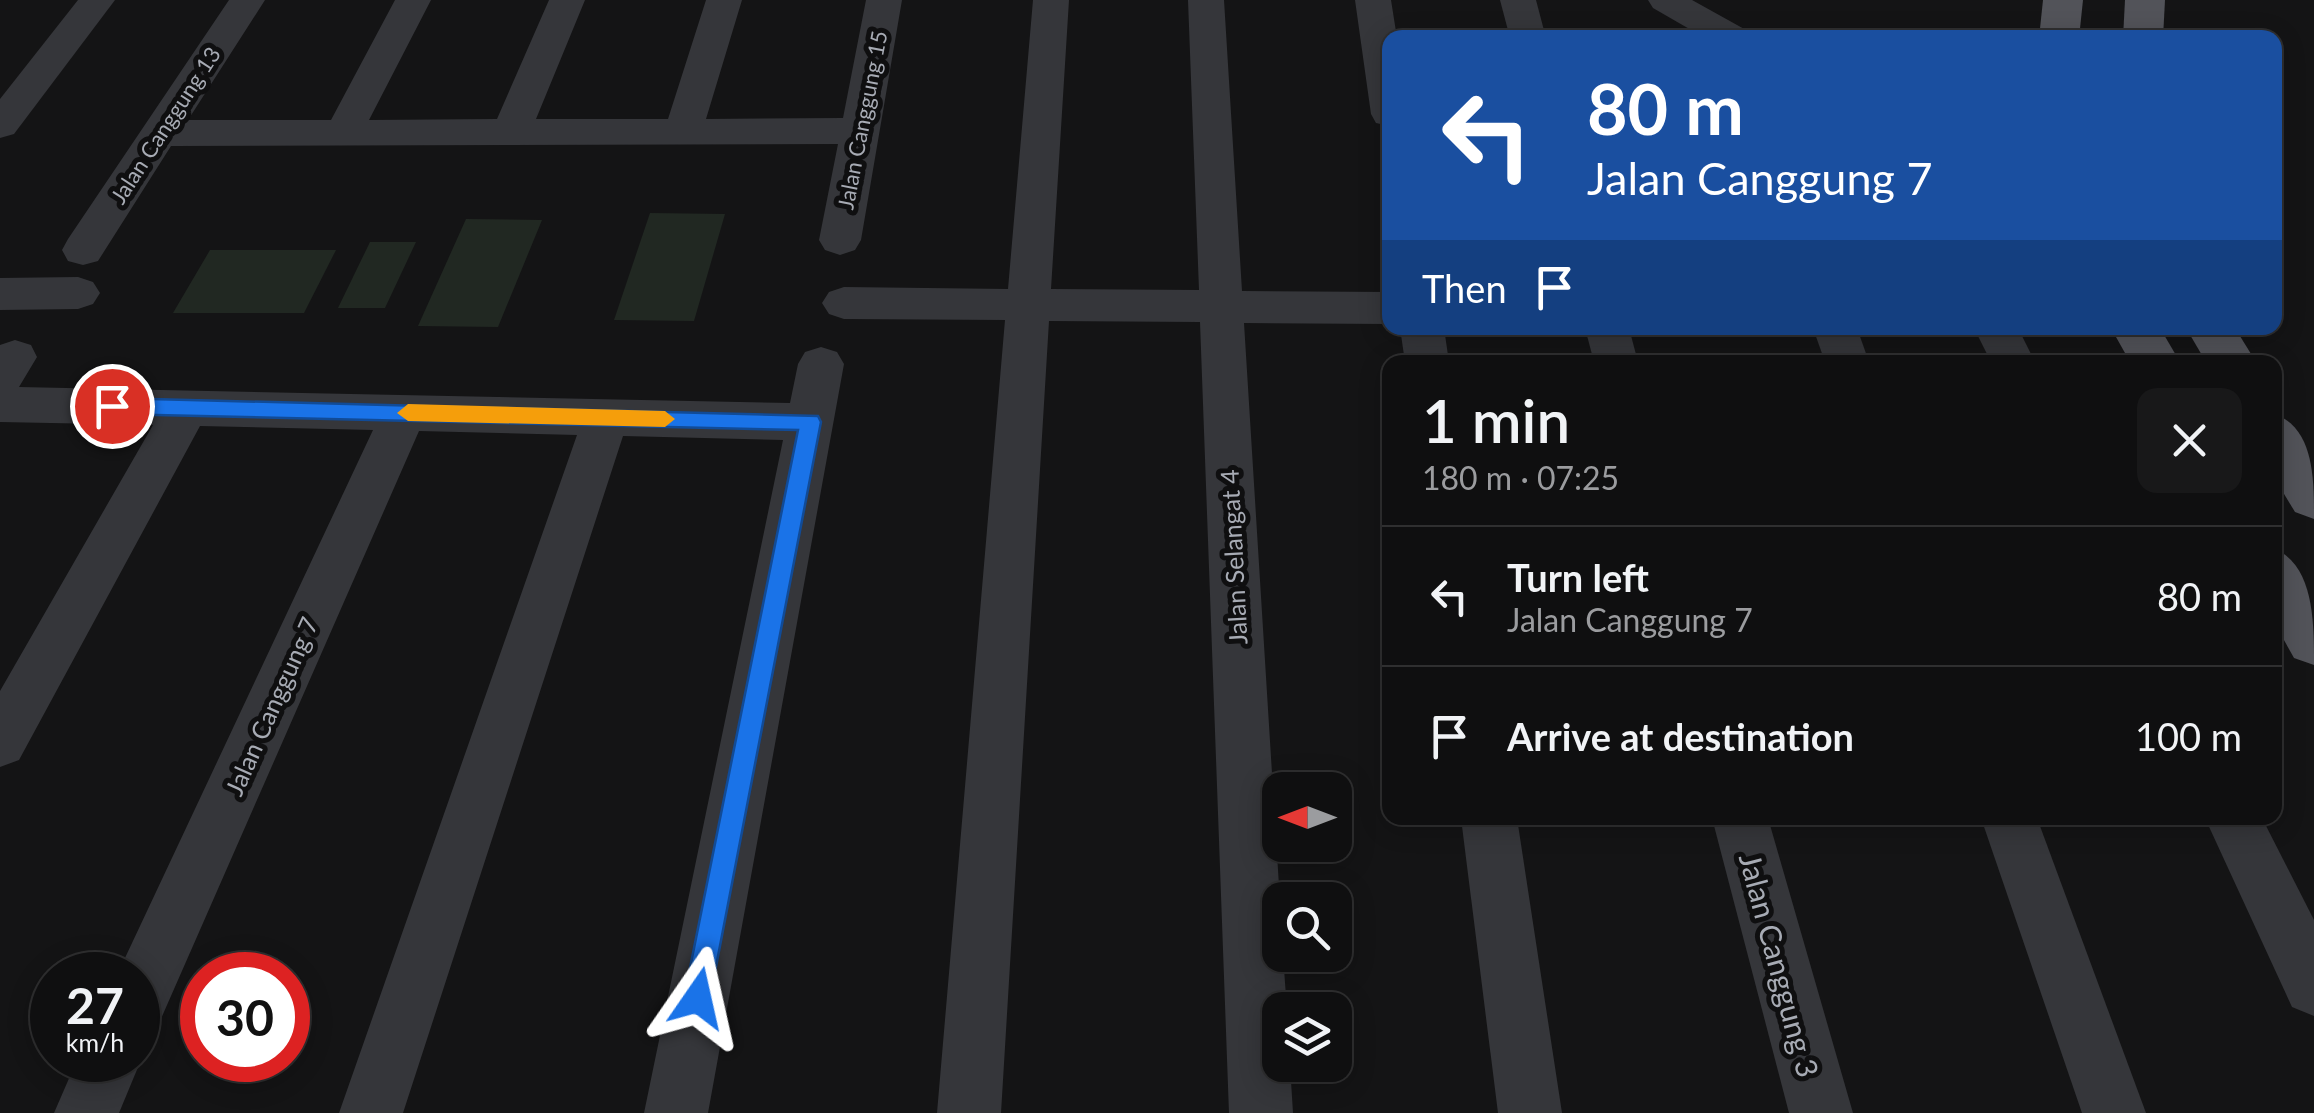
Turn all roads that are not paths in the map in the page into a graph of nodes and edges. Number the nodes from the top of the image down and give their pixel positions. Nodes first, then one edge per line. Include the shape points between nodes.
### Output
1 (98, 0) edge
2 (247, 0) edge
3 (413, 0) edge
4 (567, 0) edge
5 (724, 0) edge
6 (884, 0) edge
7 (1052, 0) edge
8 (1206, 0) edge
9 (1373, 0) edge
10 (1518, 0) edge
11 (1666, 0) edge
12 (2063, 0) edge
13 (2145, 0) edge
14 (1526, 30) edge
15 (1720, 30) edge
16 (2060, 30) edge
17 (2143, 30) edge
18 (1382, 60) edge
19 (0, 125) edge
20 (860, 131) junction
21 (343, 132) junction
22 (511, 132) junction
23 (683, 132) junction
24 (158, 134) junction
25 (840, 240) dead end
26 (83, 250) dead end
27 (78, 293) dead end
28 (0, 294) edge
29 (844, 302) dead end
30 (1029, 304) junction
31 (1221, 306) junction
32 (1382, 308) edge
33 (821, 364) dead end
34 (0, 404) edge
35 (187, 408) junction
36 (404, 412) junction
37 (606, 418) junction
38 (810, 422) junction
39 (2282, 445) edge
40 (2314, 497) edge
41 (2282, 584) edge
42 (2314, 640) edge
43 (0, 742) edge
44 (1491, 825) edge
45 (1742, 825) edge
46 (2011, 825) edge
47 (2236, 825) edge
48 (160, 952) edge
49 (2314, 985) edge
50 (100, 1082) edge
51 (86, 1113) edge
52 (371, 1113) edge
53 (676, 1113) edge
54 (969, 1113) edge
55 (1261, 1113) edge
56 (1530, 1113) edge
57 (1821, 1113) edge
58 (2114, 1113) edge

1 - 19 street
2 - 24 street, Jalan Canggung 13
3 - 21 street
4 - 22 street
5 - 23 street
6 - 20 street, Jalan Canggung 15
7 - 30 street
8 - 31 street, Jalan Selangat 4
9 - 18 street
10 - 14 street
11 - 15 street
12 - 16 main road
13 - 17 main road
20 - 23 street
20 - 25 street, Jalan Canggung 15
21 - 22 street
21 - 24 street
22 - 23 street
24 - 26 street, Jalan Canggung 13
27 - 28 street
29 - 30 street
30 - 31 street
30 - 54 street
31 - 32 street
31 - 55 street, Jalan Selangat 4
33 - 38 street
34 - 35 street
35 - 36 street
35 - 43 street
36 - 37 street
36 - 48 street, Jalan Canggung 7
37 - 38 street
37 - 52 street
38 - 53 street
39 - 40 main road
41 - 42 main road
44 - 56 street
45 - 57 street, Jalan Canggung 3
46 - 58 street
47 - 49 street
50 - 51 street

